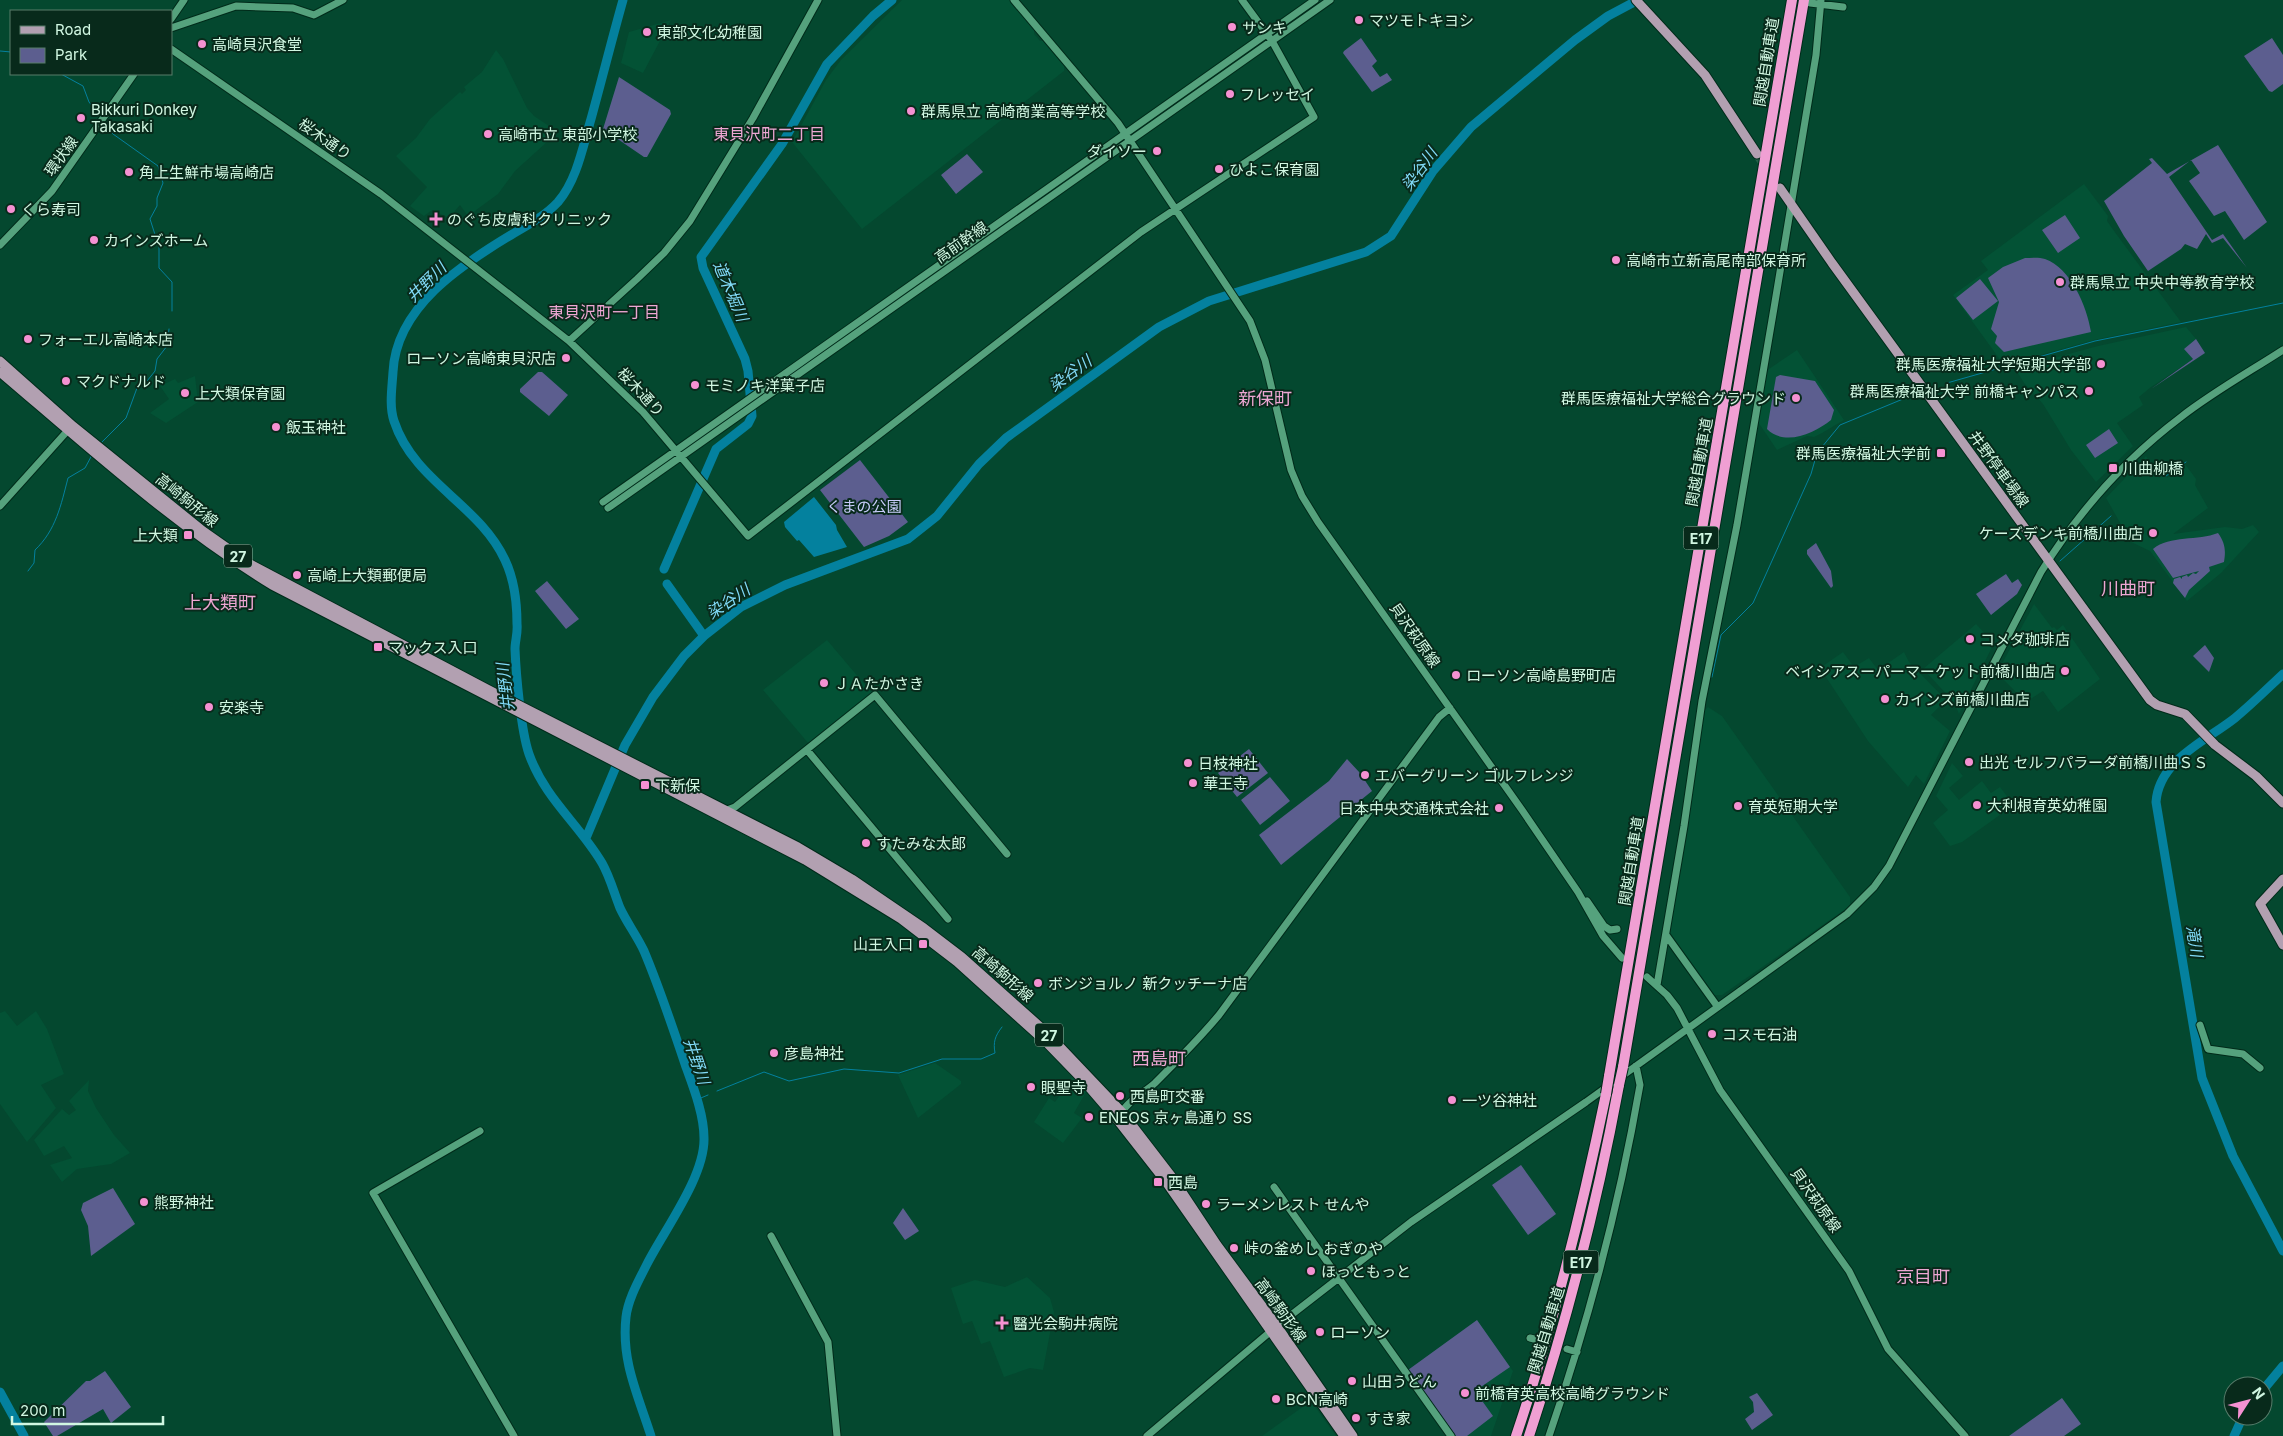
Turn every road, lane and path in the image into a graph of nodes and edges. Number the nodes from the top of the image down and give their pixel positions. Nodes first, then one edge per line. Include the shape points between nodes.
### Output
1 (184, 0) edge
2 (343, 0) edge
3 (818, 0) edge
4 (1014, 0) edge
5 (1242, 0) edge
6 (1315, 0) edge
7 (1330, 0) edge
8 (1636, 0) edge
9 (1792, 0) edge
10 (1807, 2) edge
11 (1821, 2) edge
12 (1843, 7) dead end
13 (172, 18) edge
14 (172, 28) edge
15 (1267, 34) junction
16 (1272, 41) junction
17 (172, 50) edge
18 (133, 75) edge
19 (1125, 134) junction
20 (1131, 141) junction
21 (1757, 154) tunnel mouth
22 (1780, 188) tunnel mouth
23 (1791, 205) junction
24 (1175, 208) junction
25 (0, 246) edge
26 (569, 341) junction
27 (2283, 350) edge
28 (0, 361) edge
29 (0, 372) edge
30 (70, 428) junction
31 (678, 454) junction
32 (603, 502) dead end
33 (0, 506) edge
34 (608, 508) dead end
35 (2048, 561) junction
36 (1450, 708) junction
37 (807, 750) junction
38 (628, 764) junction
39 (2283, 803) edge
40 (727, 810) junction
41 (1007, 854) dead end
42 (2283, 879) edge
43 (1578, 892) junction
44 (948, 919) dead end
45 (1616, 929) dead end
46 (1666, 934) junction
47 (2283, 944) edge
48 (1622, 958) dead end
49 (1647, 977) dead end
50 (1657, 984) junction
51 (1718, 1006) junction
52 (2200, 1025) dead end
53 (1687, 1027) junction
54 (1636, 1066) junction
55 (2260, 1068) dead end
56 (1122, 1112) junction
57 (1119, 1122) junction
58 (480, 1131) dead end
59 (1274, 1187) dead end
60 (771, 1236) dead end
61 (1339, 1276) junction
62 (1274, 1329) junction
63 (1566, 1349) dead end
64 (1576, 1352) junction
65 (514, 1436) edge
66 (837, 1436) edge
67 (1147, 1436) edge
68 (1344, 1436) edge
69 (1353, 1436) edge
70 (1452, 1436) edge
71 (1516, 1436) edge
72 (1528, 1436) edge
73 (1549, 1436) edge
74 (1965, 1436) edge

1 - 13 street
2 - 14 street via 314,15 293,8 236,6
3 - 26 street via 753,118 690,221 664,253
4 - 19 street, 貝沢萩原線
5 - 15 street
6 - 15 street, 高前幹線
7 - 16 street, 高前幹線
8 - 21 main road via 1706,75
9 - 71 highway, 関越自動車道 / E17, bridge via 1606,1094 1568,1264
10 - 11 street
10 - 72 highway, 関越自動車道 / E17, bridge via 1607,1152 1578,1277
11 - 12 street
11 - 23 street via 1816,55
15 - 16 street
15 - 19 street, 高前幹線
16 - 20 street, 高前幹線
16 - 24 street via 1314,117
17 - 26 street, 桜木通り via 381,194
18 - 25 street, 環状線 via 52,192
19 - 20 street, 貝沢萩原線
19 - 31 street, 高前幹線
20 - 24 street, 貝沢萩原線
20 - 31 street, 高前幹線
22 - 23 main road, 井野停車場線
23 - 35 main road, 井野停車場線
23 - 46 street via 1737,525 1702,701
24 - 31 street, 桜木通り via 748,536
24 - 36 street, 貝沢萩原線 via 1250,321 1264,360 1291,470 1302,496
26 - 31 street, 桜木通り via 643,412
27 - 35 street via 2194,407 2146,445 2088,504
28 - 30 main road, 高崎駒形線 / 27
29 - 30 main road, 高崎駒形線 / 27
30 - 33 street
30 - 38 main road, 高崎駒形線 / 27 via 250,564 509,704
31 - 32 street, 高前幹線
31 - 34 street, 高前幹線
35 - 39 main road, 井野停車場線 via 2150,700 2185,714 2211,742 2260,780
35 - 51 street via 1920,808 1874,887 1847,914
36 - 43 street, 貝沢萩原線
36 - 56 street via 1434,725 1213,1022 1154,1084
37 - 40 street
37 - 41 street via 875,695
37 - 44 street
38 - 40 main road, 高崎駒形線 / 27
38 - 57 main road, 高崎駒形線 / 27 via 805,860 901,919 1009,1006 1082,1079
40 - 56 main road, 高崎駒形線 / 27 via 852,879 947,945 1046,1032
42 - 47 main road via 2260,904
43 - 45 street via 1604,926
43 - 48 street, 貝沢萩原線 via 1603,936
46 - 50 street
46 - 51 street
49 - 50 street, 貝沢萩原線
50 - 53 street, 貝沢萩原線 via 1678,1008
51 - 53 street
52 - 55 street via 2208,1049 2243,1054
53 - 54 street
53 - 74 street, 貝沢萩原線 via 1720,1090 1849,1271 1888,1349
54 - 61 street via 1411,1222
54 - 64 street via 1640,1085 1624,1172
56 - 57 street
56 - 62 main road, 高崎駒形線 / 27 via 1172,1177
57 - 62 main road, 高崎駒形線 / 27
58 - 65 street via 374,1193
59 - 61 street
60 - 66 street via 828,1342
61 - 62 street
61 - 70 street
62 - 67 street
62 - 68 main road, 高崎駒形線 / 27
62 - 69 main road, 高崎駒形線 / 27
63 - 64 street
64 - 73 street

